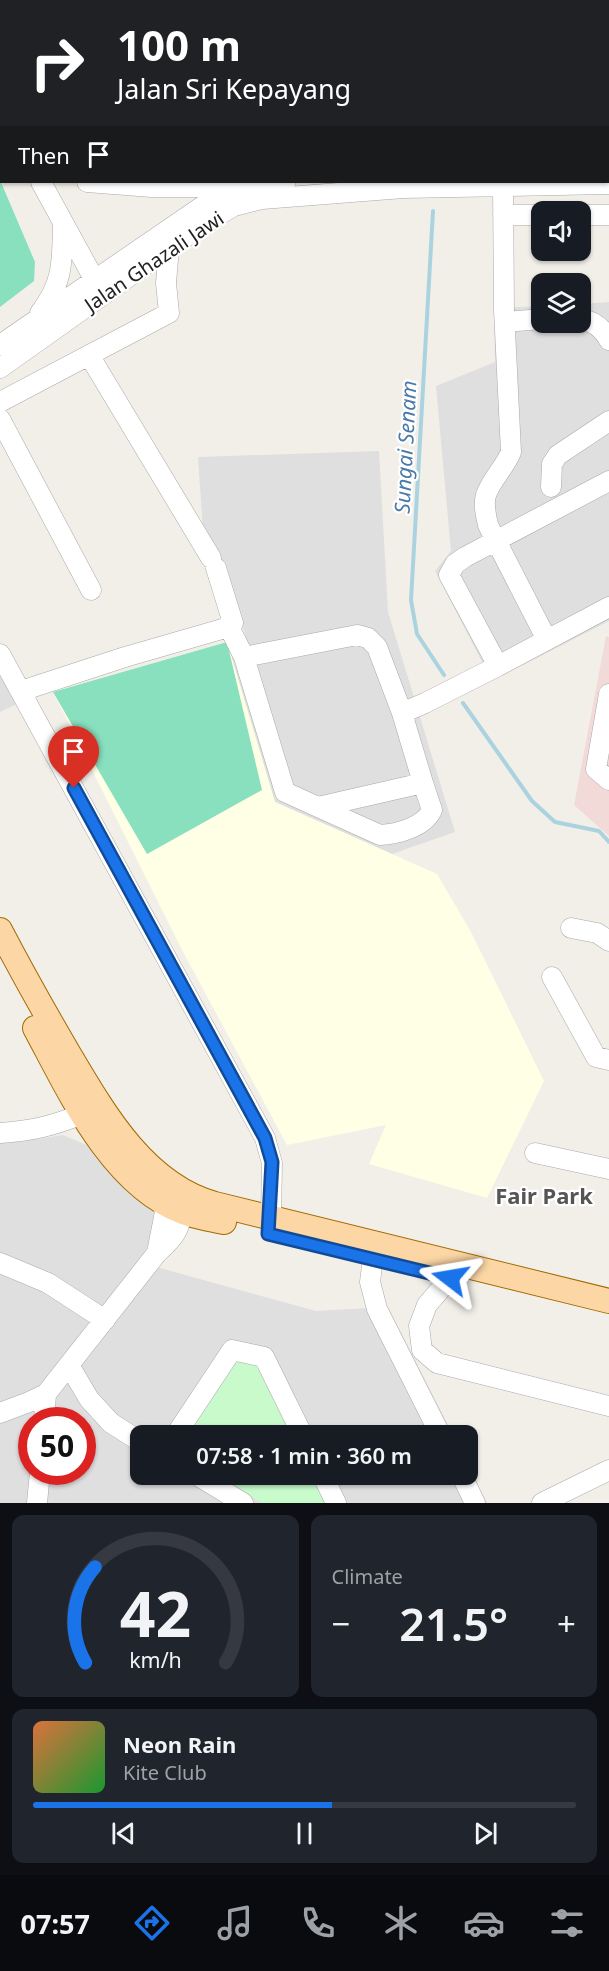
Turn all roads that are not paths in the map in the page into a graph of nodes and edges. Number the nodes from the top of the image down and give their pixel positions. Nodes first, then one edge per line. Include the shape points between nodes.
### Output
1 (42, 183) edge
2 (56, 183) edge
3 (100, 183) edge
4 (341, 183) edge
5 (503, 184) edge
6 (609, 184) edge
7 (237, 197) junction
8 (503, 215) junction
9 (531, 215) edge
10 (591, 215) edge
11 (609, 215) edge
12 (63, 223) junction
13 (169, 248) junction
14 (100, 276) junction
15 (35, 319) junction
16 (531, 320) edge
17 (591, 321) edge
18 (505, 322) junction
19 (52, 330) junction
20 (609, 340) edge
21 (0, 345) edge
22 (89, 355) junction
23 (0, 368) edge
24 (0, 402) edge
25 (0, 419) edge
26 (609, 421) edge
27 (608, 483) edge
28 (551, 487) dead end
29 (496, 541) junction
30 (91, 590) dead end
31 (609, 608) edge
32 (230, 627) junction
33 (547, 640) junction
34 (0, 654) edge
35 (244, 657) junction
36 (498, 666) junction
37 (21, 691) junction
38 (609, 694) edge
39 (402, 712) junction
40 (609, 780) edge
41 (423, 783) junction
42 (318, 807) junction
43 (571, 928) dead end
44 (0, 930) edge
45 (609, 941) edge
46 (0, 962) edge
47 (552, 977) dead end
48 (609, 1060) edge
49 (82, 1114) junction
50 (0, 1133) edge
51 (120, 1133) junction
52 (535, 1153) dead end
53 (609, 1169) edge
54 (157, 1173) junction
55 (161, 1200) junction
56 (182, 1212) junction
57 (269, 1226) junction
58 (157, 1253) junction
59 (372, 1258) junction
60 (0, 1263) edge
61 (450, 1278) junction
62 (609, 1301) edge
63 (609, 1317) edge
64 (105, 1320) junction
65 (69, 1365) junction
66 (46, 1394) junction
67 (609, 1406) edge
68 (45, 1407) edge
69 (0, 1413) edge
70 (182, 1425) edge
71 (298, 1425) edge
72 (435, 1425) edge
73 (130, 1435) edge
74 (609, 1470) edge
75 (39, 1485) edge
76 (213, 1485) edge
77 (327, 1485) edge
78 (466, 1485) edge
79 (579, 1495) edge
80 (37, 1503) edge
81 (243, 1503) edge
82 (336, 1503) edge
83 (475, 1503) edge
84 (542, 1503) edge

1 - 12 street
2 - 14 street
3 - 7 street
4 - 7 street, Jalan Ghazali Jawi
5 - 6 street, Jalan Ghazali Jawi
5 - 7 street, Jalan Ghazali Jawi via 262,199
5 - 8 street
7 - 13 street, Jalan Ghazali Jawi
7 - 14 street, Jalan Ghazali Jawi via 213,199
8 - 9 street
8 - 18 street
10 - 11 street
12 - 14 street
12 - 15 street via 62,271 47,304
13 - 19 street, Jalan Ghazali Jawi
13 - 22 street via 169,314
14 - 15 street
14 - 19 street via 94,291
15 - 21 street
16 - 18 street
17 - 20 street via 603,329
18 - 29 street via 511,452 487,494 485,506
19 - 23 street, Jalan Ghazali Jawi
22 - 24 street
22 - 32 street via 214,563 233,623
25 - 30 street
26 - 28 street via 558,455 552,464
27 - 29 street
29 - 33 street
29 - 36 street via 455,564 449,575
31 - 33 street
32 - 35 street
32 - 37 street
33 - 36 street
34 - 37 street
35 - 39 street via 357,635 368,638 377,647
35 - 42 street via 285,792
36 - 39 street
37 - 57 street via 265,1138 272,1162
38 - 40 street via 596,769
39 - 41 street
41 - 42 street
41 - 42 street via 432,810 428,817 420,824 388,834 374,833
43 - 45 street via 597,933
44 - 51 main road via 69,1055
46 - 49 main road
47 - 48 street via 596,1057
49 - 50 street via 52,1126
49 - 51 main road
49 - 55 main road via 107,1151
51 - 54 main road
52 - 53 street
54 - 56 main road via 159,1184 178,1199
54 - 57 main road via 201,1200
55 - 56 main road
55 - 58 street via 165,1212
56 - 57 main road
56 - 58 street via 180,1228
57 - 59 main road
57 - 62 main road
58 - 64 street
59 - 61 main road
59 - 72 street via 370,1282 377,1309
60 - 64 street via 48,1283
61 - 63 main road
61 - 67 street via 427,1305 419,1326 422,1350 437,1363
64 - 65 street
65 - 66 street
65 - 73 street via 89,1399 111,1424
66 - 68 street
66 - 69 street
70 - 71 street via 232,1350 264,1357
74 - 79 street
75 - 80 street
76 - 81 street
77 - 82 street
78 - 83 street
79 - 84 street

